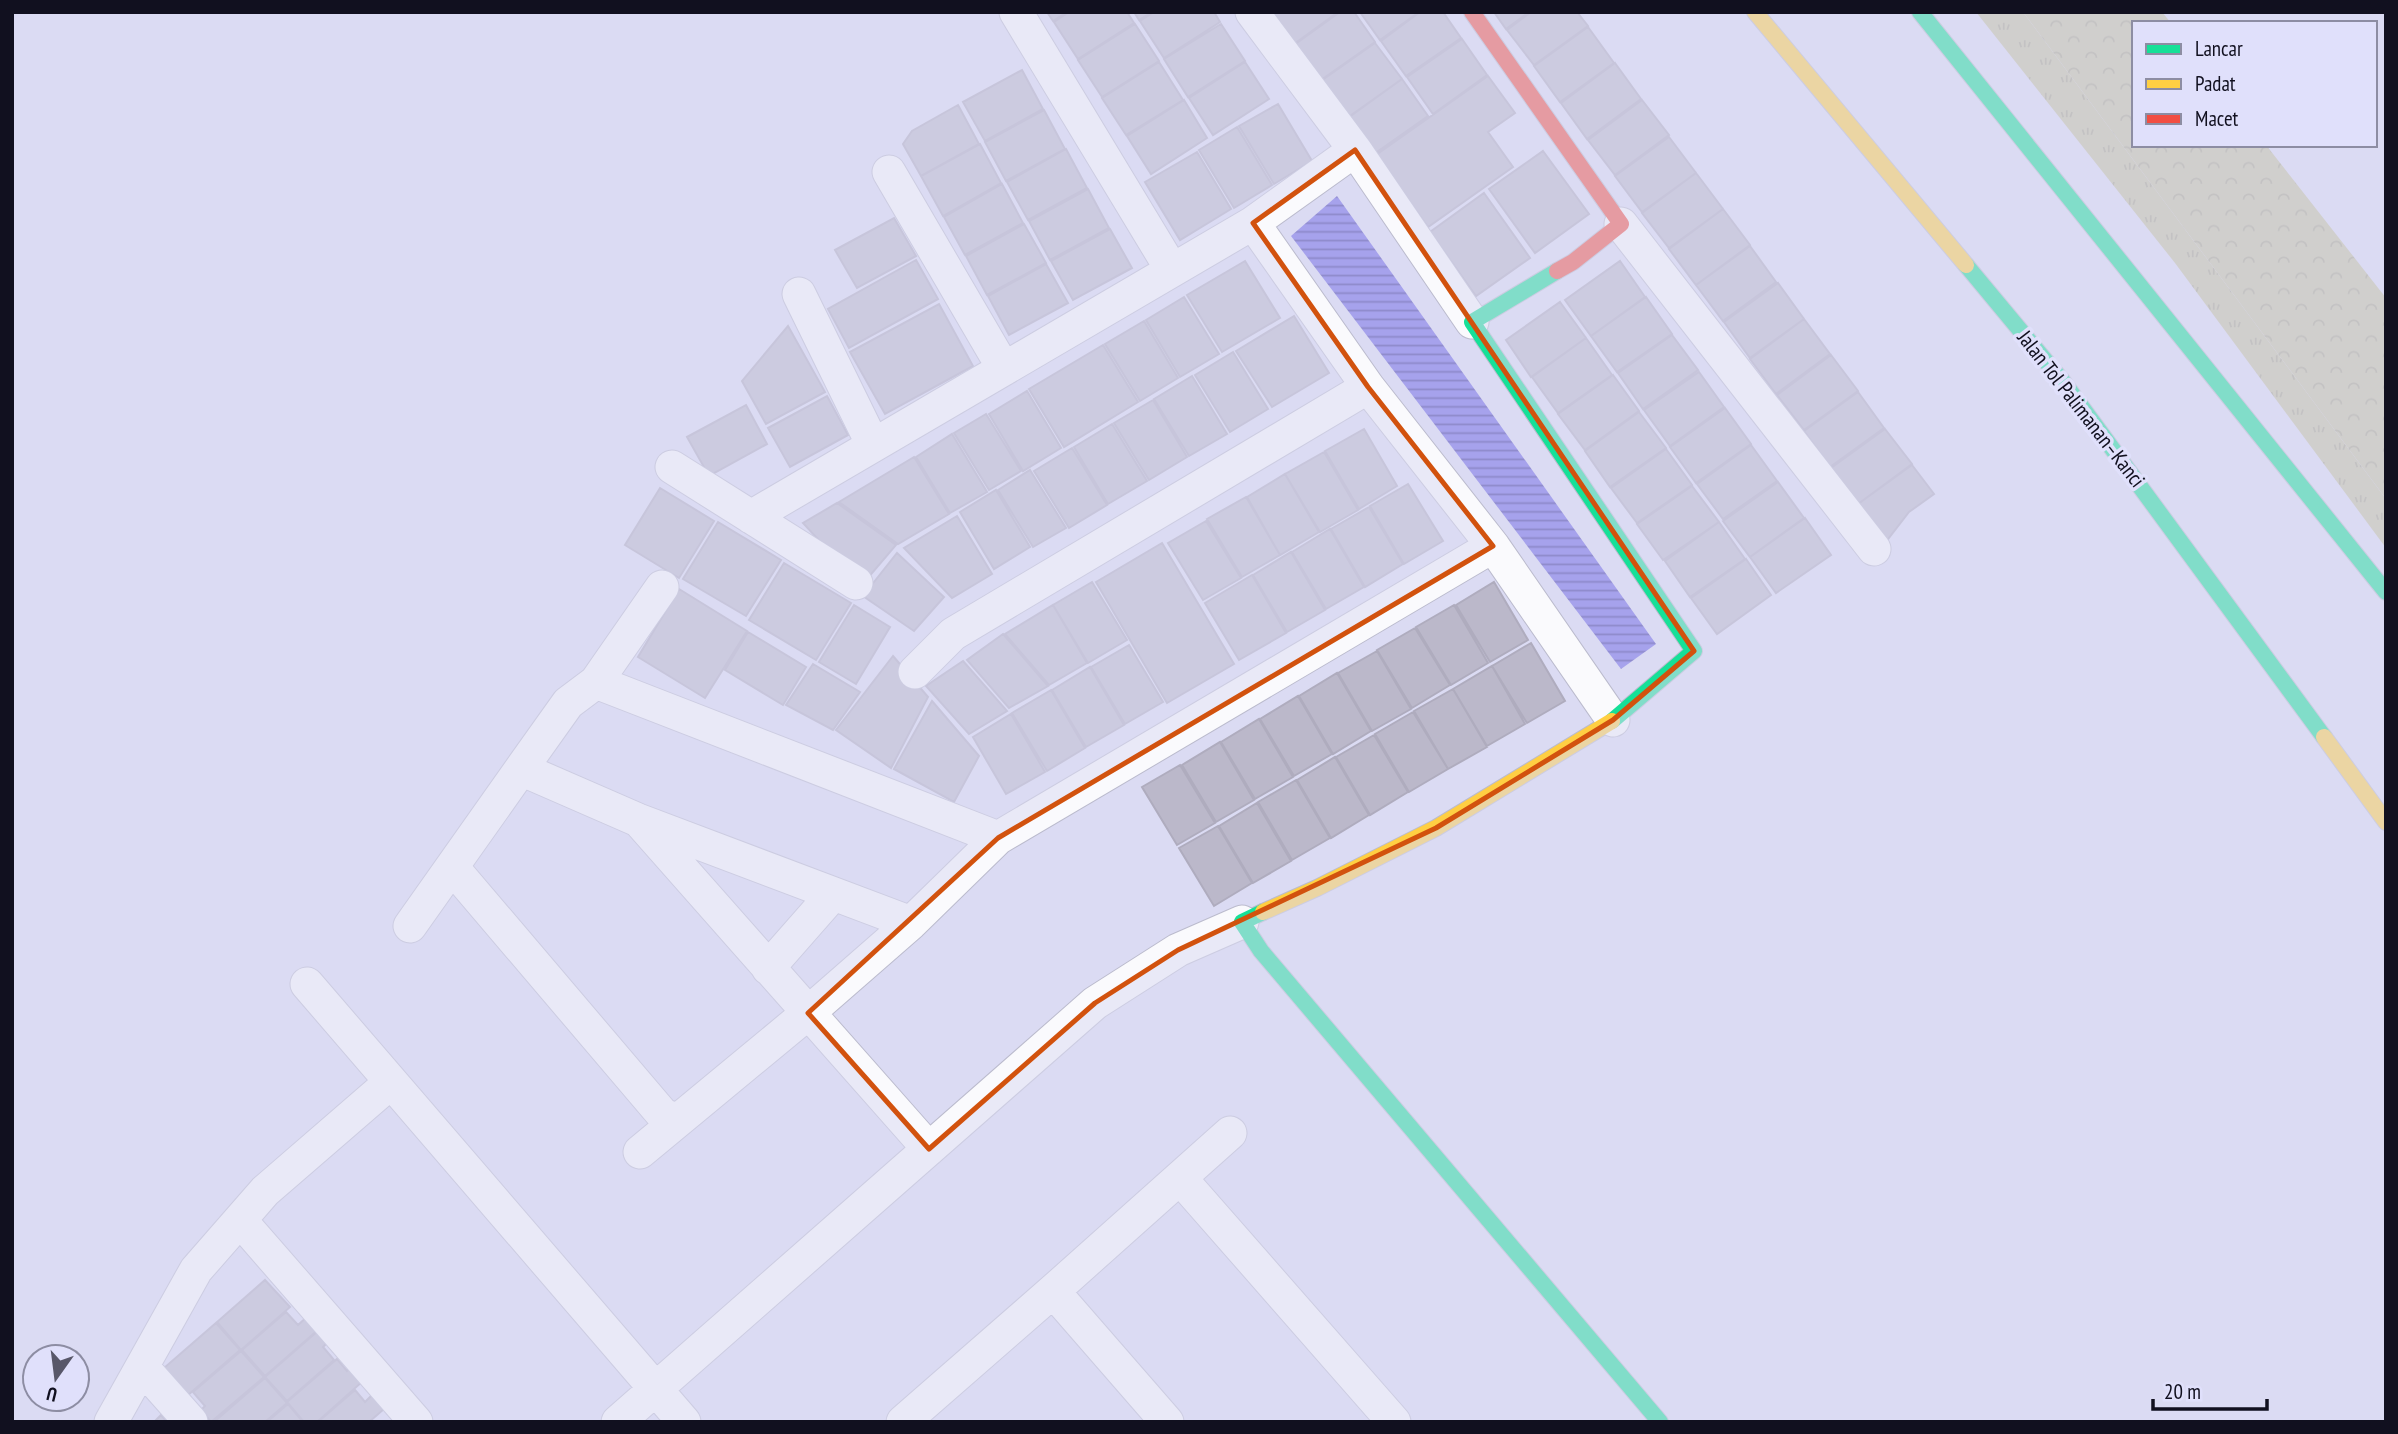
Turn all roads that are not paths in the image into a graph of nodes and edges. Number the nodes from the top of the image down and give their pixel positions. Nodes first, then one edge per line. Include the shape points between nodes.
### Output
1 (1016, 12) edge
2 (1252, 12) edge
3 (1472, 12) edge
4 (1755, 12) edge
5 (1920, 12) edge
6 (1355, 150) junction
7 (889, 172) dead end
8 (1253, 223) junction
9 (1621, 224) junction
10 (1172, 270) junction
11 (799, 294) dead end
12 (1472, 322) junction
13 (1004, 369) junction
14 (1368, 387) junction
15 (873, 445) junction
16 (672, 467) dead end
17 (751, 517) junction
18 (1493, 546) junction
19 (1874, 549) dead end
20 (856, 583) dead end
21 (662, 587) dead end
22 (2386, 592) edge
23 (915, 671) dead end
24 (596, 682) junction
25 (1622, 713) junction
26 (521, 769) junction
27 (638, 820) junction
28 (2386, 822) edge
29 (998, 838) junction
30 (452, 867) junction
31 (833, 894) junction
32 (1242, 922) junction
33 (911, 923) junction
34 (410, 926) dead end
35 (768, 968) junction
36 (307, 984) dead end
37 (808, 1013) junction
38 (391, 1082) junction
39 (677, 1120) junction
40 (1230, 1133) dead end
41 (929, 1149) junction
42 (640, 1152) dead end
43 (1180, 1178) junction
44 (240, 1220) junction
45 (1053, 1292) junction
46 (144, 1367) junction
47 (655, 1389) junction
48 (923, 1415) edge
49 (111, 1422) edge
50 (191, 1422) edge
51 (416, 1422) edge
52 (618, 1422) edge
53 (684, 1422) edge
54 (1167, 1422) edge
55 (1394, 1422) edge
56 (1660, 1422) edge

1 - 10 street
2 - 6 street
3 - 9 main road
4 - 28 main road, Jalan Tol Palimanan–Kanci via 2064,383
5 - 22 main road
6 - 8 street
6 - 12 street
7 - 13 street
8 - 10 street
8 - 14 street
9 - 12 main road via 1573,262
9 - 19 street
10 - 13 street
11 - 15 street
12 - 25 main road via 1694,651
13 - 15 street
14 - 18 street
14 - 23 street via 953,634
15 - 17 street
16 - 17 street
17 - 20 street
18 - 25 street
18 - 29 street
21 - 24 street
24 - 26 street via 568,703
24 - 29 street
25 - 32 main road via 1436,828
26 - 27 street
26 - 30 street
27 - 31 street
27 - 35 street
29 - 33 street
30 - 34 street
30 - 39 street via 663,1115
31 - 33 street
31 - 35 street
32 - 41 street via 1178,950 1095,1003
32 - 56 main road via 1330,1035
33 - 37 street
35 - 37 street
36 - 38 street
37 - 39 street
37 - 41 street
38 - 44 street via 265,1191
38 - 47 street
39 - 42 street
40 - 43 street
41 - 47 street
43 - 45 street
43 - 55 street
44 - 46 street via 196,1270
44 - 51 street
45 - 48 street
45 - 54 street
46 - 49 street
46 - 50 street
47 - 52 street
47 - 53 street

